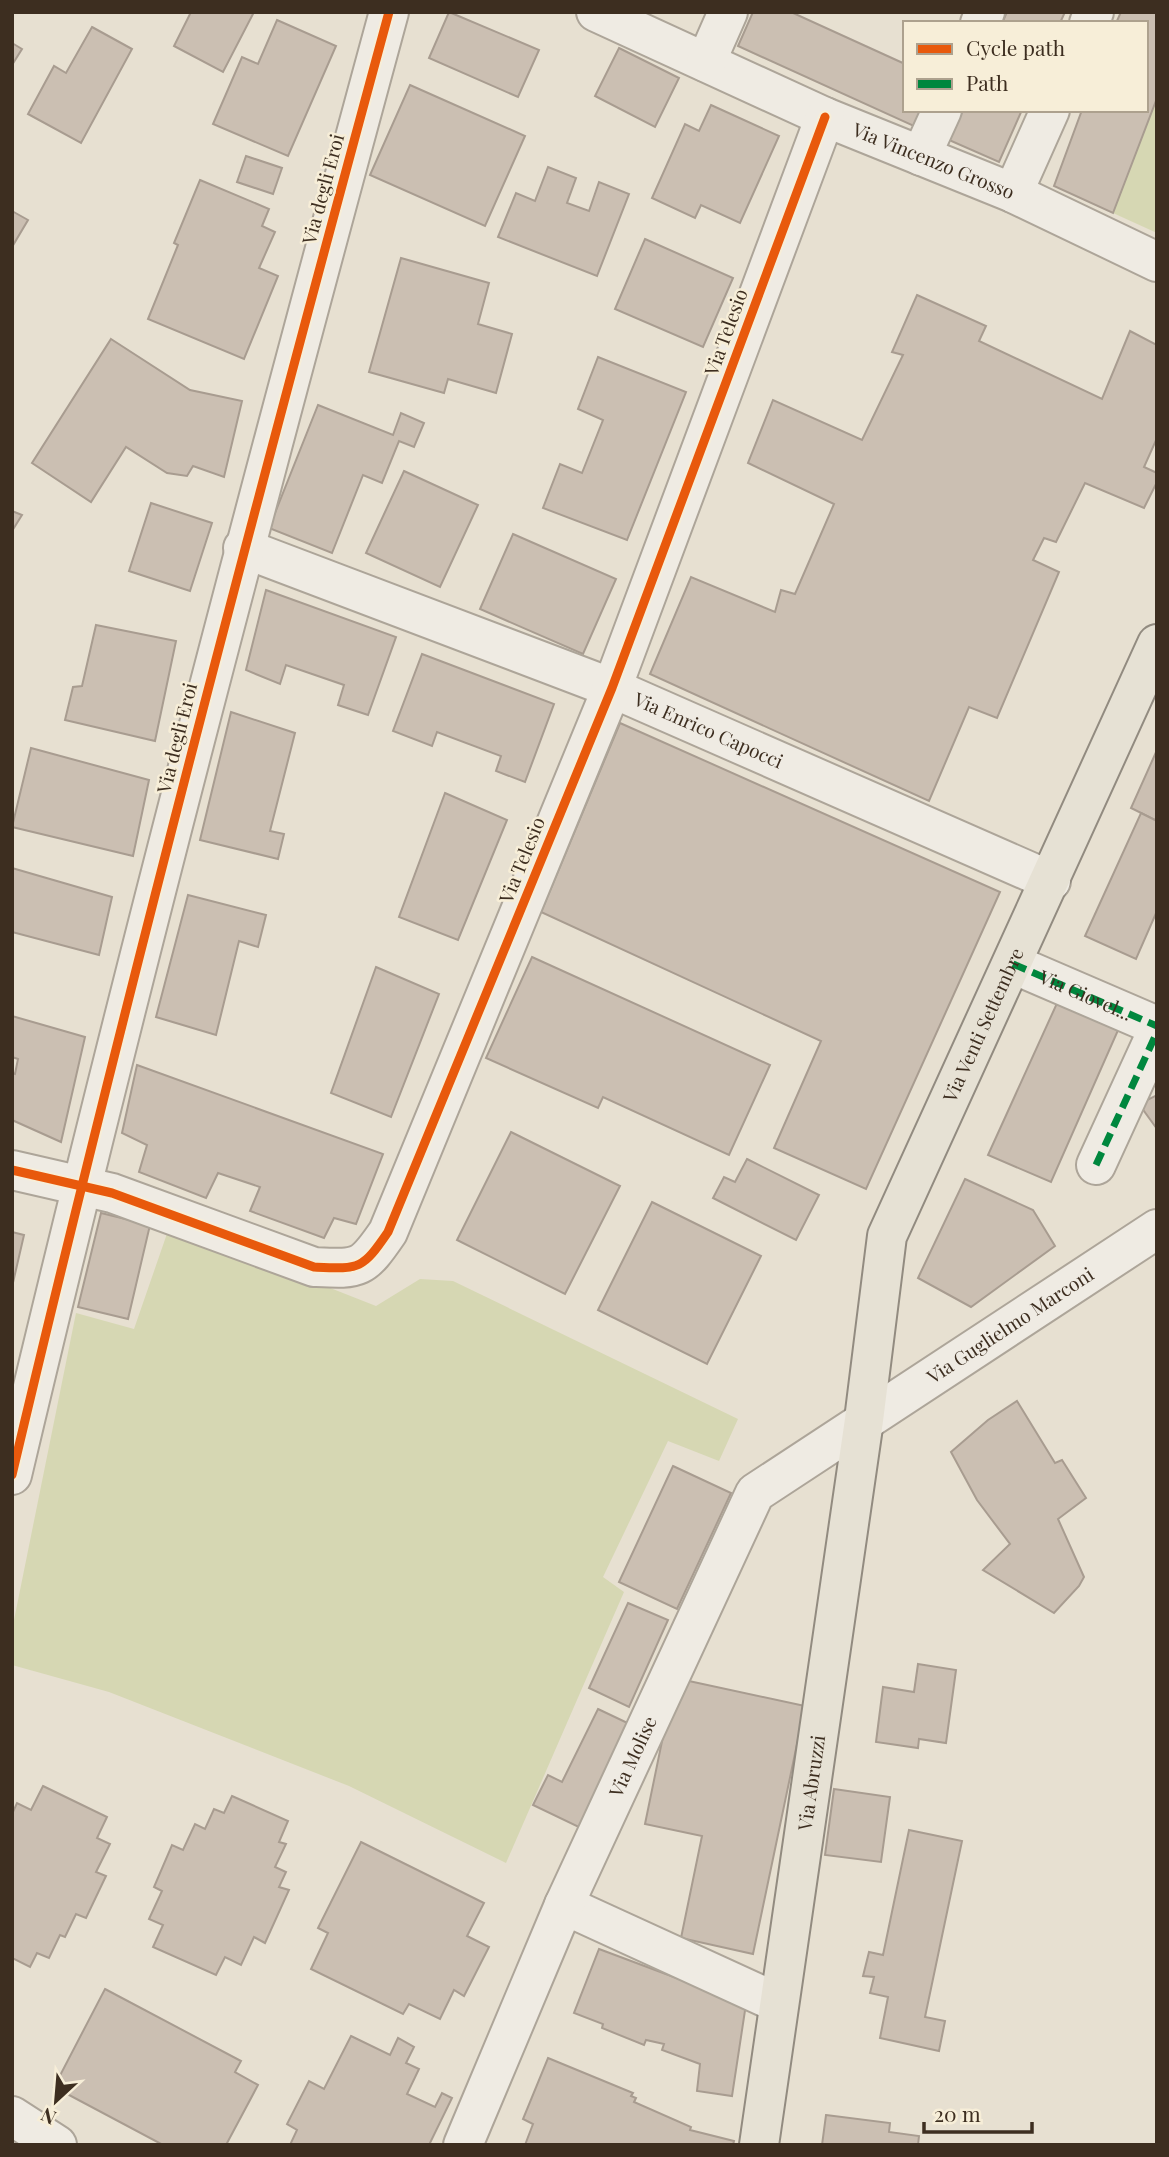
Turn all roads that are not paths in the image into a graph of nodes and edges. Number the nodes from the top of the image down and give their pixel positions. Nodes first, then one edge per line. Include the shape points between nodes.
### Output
1 (389, 12) edge
2 (596, 12) edge
3 (728, 12) edge
4 (706, 62) junction
5 (941, 112) edge
6 (1049, 112) edge
7 (825, 117) junction
8 (921, 156) junction
9 (1013, 193) junction
10 (1157, 262) edge
11 (243, 548) junction
12 (1157, 644) edge
13 (612, 688) junction
14 (1051, 881) junction
15 (1013, 964) junction
16 (1157, 1026) edge
17 (1157, 1032) edge
18 (12, 1145) edge
19 (1096, 1164) dead end
20 (12, 1170) edge
21 (83, 1176) junction
22 (1157, 1229) edge
23 (864, 1420) junction
24 (12, 1475) edge
25 (564, 1905) junction
26 (778, 2003) junction
27 (12, 2116) edge
28 (57, 2145) edge
29 (463, 2145) edge
30 (759, 2145) edge

1 - 11 street, Via degli Eroi
2 - 4 street, Via Vincenzo Grosso
3 - 4 street
4 - 7 street, Via Vincenzo Grosso
5 - 8 street
6 - 9 street
7 - 8 street, Via Vincenzo Grosso
7 - 13 street, Via Telesio
8 - 9 street, Via Vincenzo Grosso
9 - 10 street, Via Vincenzo Grosso
11 - 13 street, Via Enrico Capocci
11 - 21 street, Via degli Eroi
12 - 14 main road, Via Venti Settembre
13 - 14 street, Via Enrico Capocci
13 - 21 street, Via Telesio via 388,1232 368,1261 346,1268 314,1267
14 - 15 main road, Via Venti Settembre
15 - 16 street, Via Giovel...
15 - 23 main road, Via Venti Settembre via 887,1236
17 - 19 street
18 - 21 street, Via Telesio
20 - 21 street, Via Telesio
21 - 24 street, Via degli Eroi
22 - 23 street, Via Guglielmo Marconi
23 - 25 street, Via Molise via 755,1493
23 - 26 main road, Via Abruzzi
25 - 26 street
25 - 29 street, Via Molise
26 - 30 main road, Via Abruzzi
27 - 28 street

